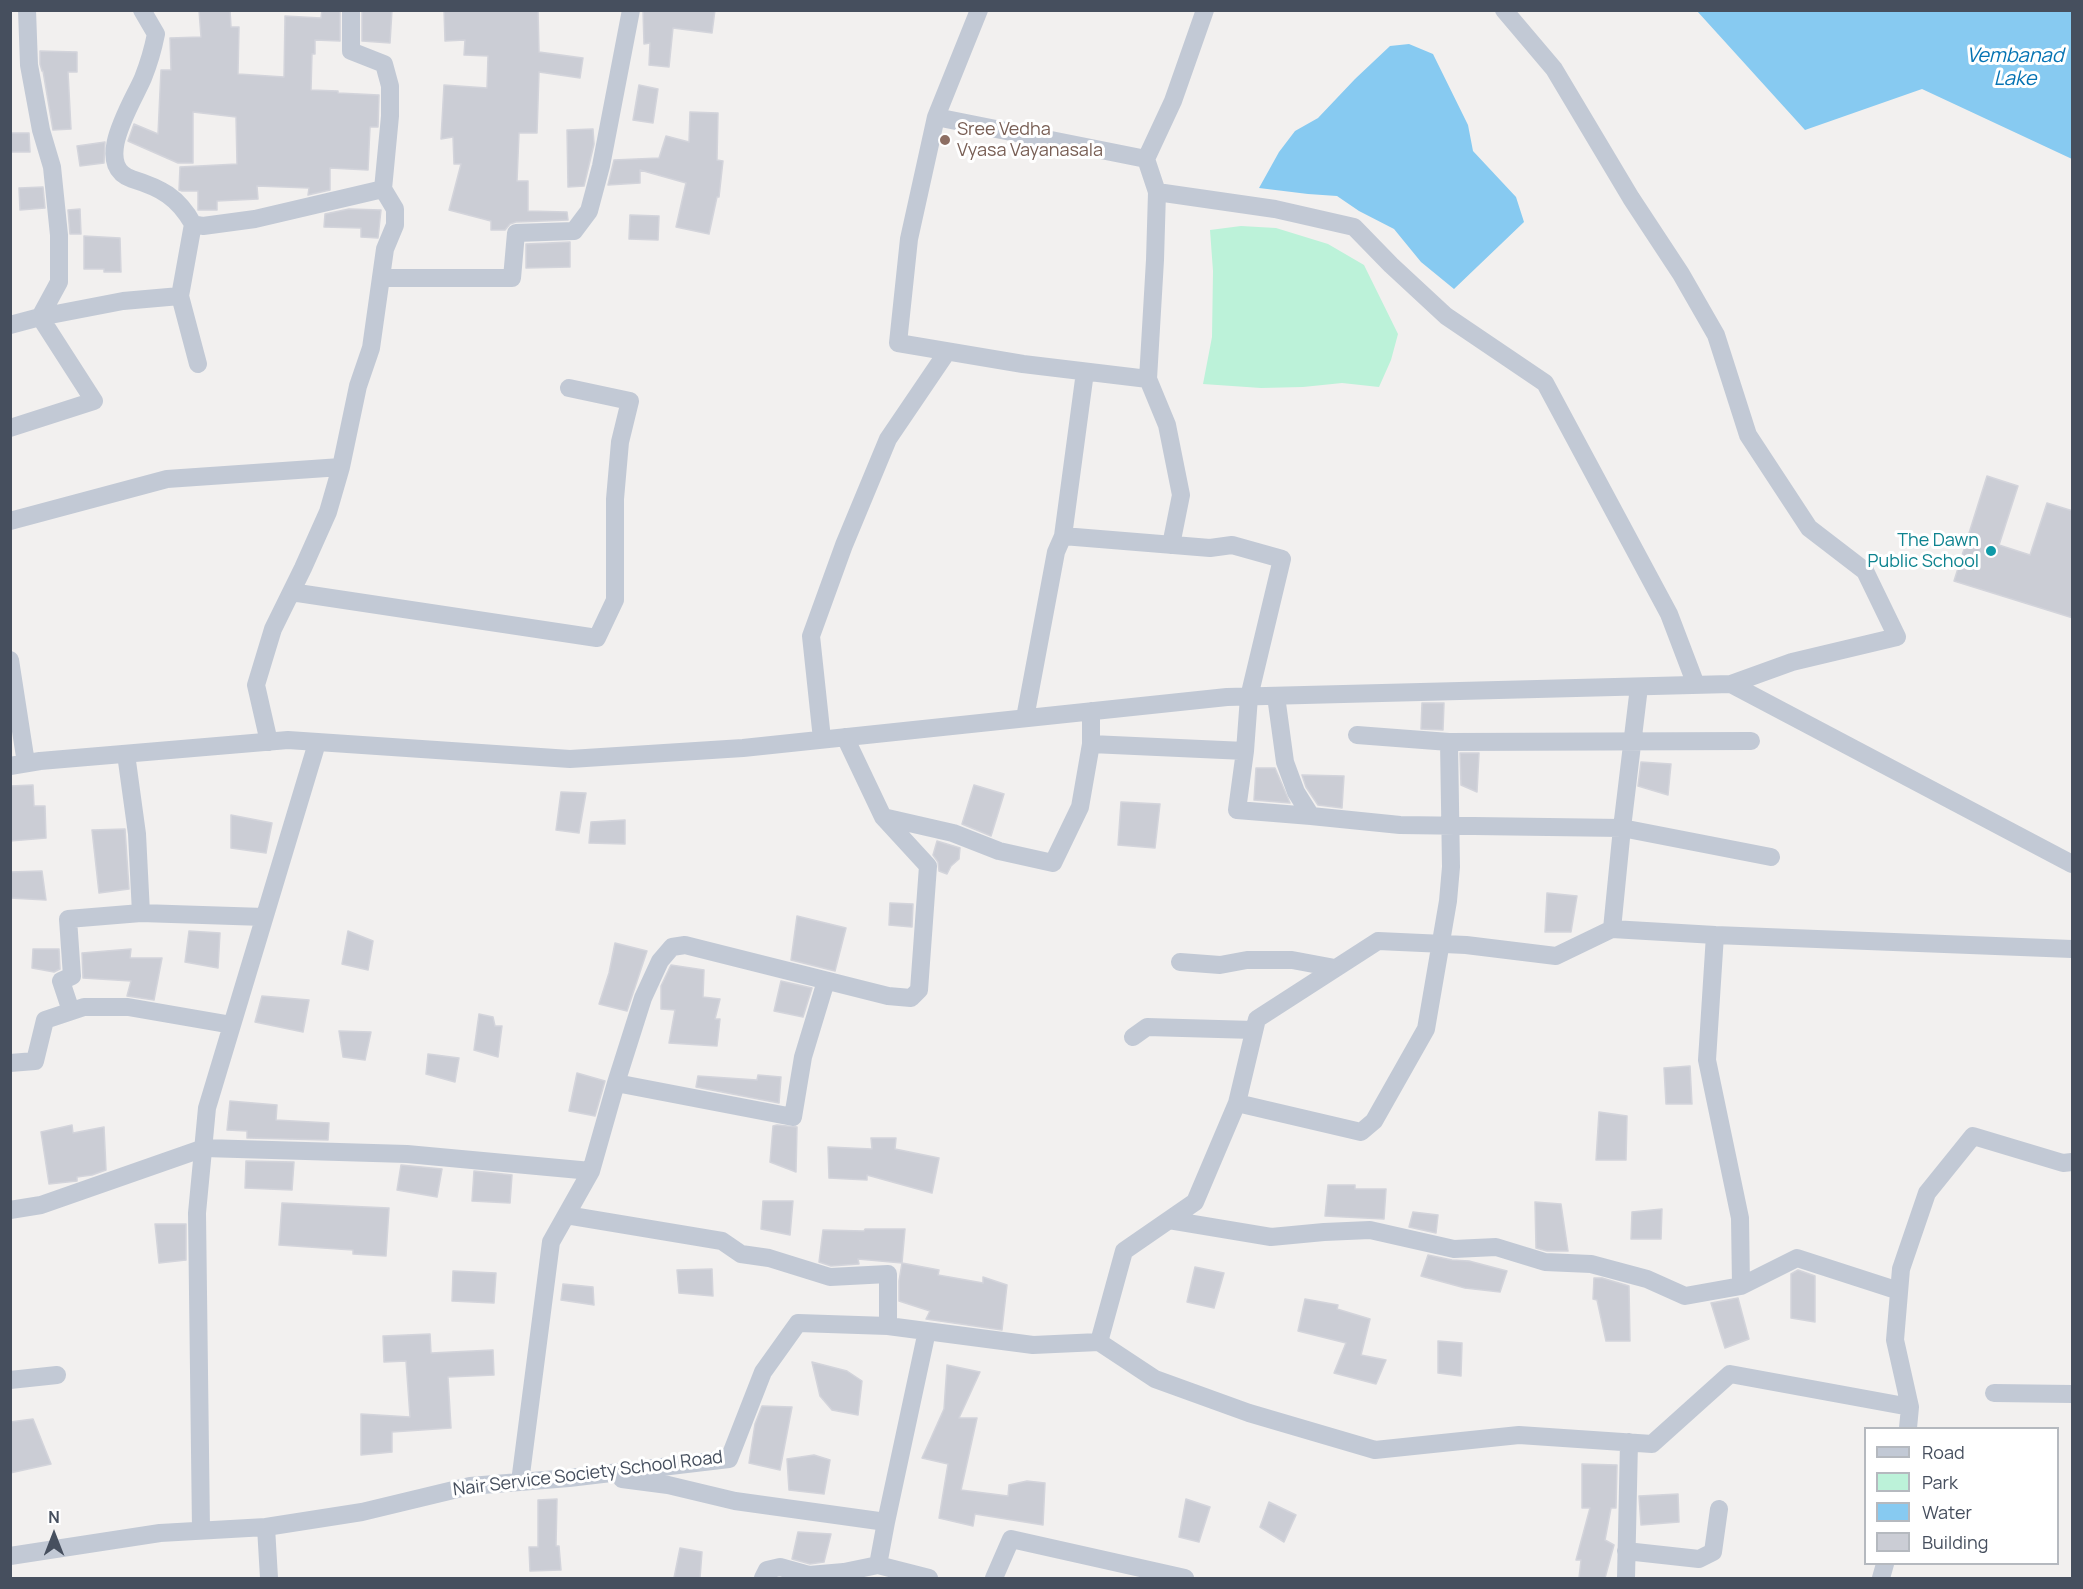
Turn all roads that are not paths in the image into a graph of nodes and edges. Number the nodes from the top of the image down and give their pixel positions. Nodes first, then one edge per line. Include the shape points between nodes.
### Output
1 (27, 10) edge
2 (142, 10) edge
3 (351, 10) edge
4 (631, 10) edge
5 (978, 10) edge
6 (1205, 10) edge
7 (1504, 10) edge
8 (936, 117) junction
9 (1146, 159) junction
10 (383, 189) junction
11 (1157, 192) junction
12 (193, 224) junction
13 (381, 278) junction
14 (180, 296) junction
15 (40, 317) junction
16 (10, 325) edge
17 (947, 352) junction
18 (198, 364) dead end
19 (1085, 372) junction
20 (1148, 379) junction
21 (569, 388) dead end
22 (10, 428) edge
23 (341, 467) junction
24 (10, 521) edge
25 (1063, 536) junction
26 (1171, 545) junction
27 (291, 592) junction
28 (10, 660) edge
29 (1731, 684) junction
30 (1696, 686) junction
31 (1639, 687) junction
32 (1249, 696) junction
33 (1276, 696) junction
34 (1091, 711) junction
35 (1024, 718) junction
36 (1357, 735) dead end
37 (845, 737) junction
38 (822, 739) junction
39 (1632, 741) junction
40 (1751, 741) dead end
41 (269, 742) junction
42 (317, 742) junction
43 (1449, 742) junction
44 (1091, 744) junction
45 (1245, 751) junction
46 (126, 754) junction
47 (18, 765) edge
48 (1311, 816) junction
49 (882, 817) junction
50 (1451, 826) junction
51 (1622, 828) junction
52 (1771, 857) dead end
53 (2073, 864) edge
54 (141, 913) junction
55 (264, 917) junction
56 (1612, 929) junction
57 (1715, 935) junction
58 (1440, 944) junction
59 (2073, 949) edge
60 (1180, 962) dead end
61 (1335, 968) junction
62 (826, 981) junction
63 (70, 1011) junction
64 (232, 1025) junction
65 (1254, 1030) junction
66 (1133, 1037) dead end
67 (10, 1062) edge
68 (616, 1083) junction
69 (1237, 1103) junction
70 (204, 1148) junction
71 (2073, 1162) edge
72 (591, 1171) junction
73 (10, 1210) edge
74 (566, 1215) junction
75 (1169, 1220) junction
76 (1741, 1286) junction
77 (1899, 1291) junction
78 (888, 1326) junction
79 (927, 1331) junction
80 (1099, 1342) junction
81 (57, 1375) dead end
82 (10, 1380) edge
83 (1994, 1393) dead end
84 (2073, 1394) edge
85 (1910, 1407) junction
86 (1908, 1427) edge
87 (1629, 1442) junction
88 (595, 1475) junction
89 (520, 1482) junction
90 (1719, 1509) dead end
91 (886, 1522) junction
92 (266, 1527) junction
93 (201, 1530) junction
94 (1626, 1551) junction
95 (10, 1556) edge
96 (878, 1565) junction
97 (269, 1578) edge
98 (763, 1578) edge
99 (929, 1578) edge
100 (994, 1578) edge
101 (1185, 1578) edge
102 (1626, 1578) edge

1 - 15 street via 29,65 52,167 58,235 59,282
2 - 12 street via 156,34 144,75 118,128 116,164 124,176 164,190
3 - 10 street via 351,51 384,64 390,86
4 - 13 street via 601,166 589,211 574,231 516,233 512,278
5 - 8 street
6 - 9 street via 1173,101
7 - 29 street via 1554,69 1681,274 1716,335 1748,435 1809,528 1865,571 1897,637 1792,662
8 - 9 street
8 - 17 street via 909,239 898,343
9 - 11 street
10 - 12 street via 255,219
10 - 13 street via 395,209 395,225 385,249
11 - 20 street
11 - 30 street via 1275,209 1354,227 1446,316 1545,383 1670,614
12 - 14 street
13 - 23 street via 371,348 358,387
14 - 15 street via 123,301
14 - 18 street
15 - 16 street
15 - 22 street via 93,401
17 - 19 street
17 - 38 street via 888,439 811,636
19 - 20 street
19 - 25 street
20 - 26 street via 1167,424 1181,495
21 - 27 street via 630,401 620,441 615,499 615,600 597,638
23 - 24 street via 167,479
23 - 27 street via 328,512
25 - 26 street
25 - 35 street via 1056,552
26 - 32 street via 1232,545 1282,560
27 - 41 street via 273,629 256,685
28 - 47 street
29 - 30 street
29 - 53 street
30 - 31 street
31 - 33 street
31 - 39 street
32 - 33 street
32 - 34 street
32 - 45 street
33 - 48 street via 1285,762 1296,792
34 - 35 street
34 - 44 street
35 - 37 street
36 - 43 street
37 - 38 street
37 - 49 street
38 - 42 street via 570,759
39 - 40 street
39 - 43 street
39 - 51 street
41 - 42 street
41 - 46 street
42 - 55 street
43 - 50 street
44 - 45 street
44 - 49 street via 1080,807 1053,863
45 - 48 street via 1237,810
46 - 47 street
46 - 54 street via 137,834
48 - 50 street
49 - 62 street via 928,866 919,990 911,998 888,996
50 - 51 street
50 - 58 street via 1451,867
51 - 52 street
51 - 56 street
54 - 55 street
54 - 63 street via 68,919 72,976 61,981
55 - 64 street
56 - 57 street
56 - 58 street via 1556,956
57 - 59 street
57 - 76 street via 1707,1060 1740,1218
58 - 61 street via 1378,941
58 - 69 street via 1426,1029 1374,1121 1361,1132
60 - 61 street via 1220,965 1247,960 1292,960
61 - 65 street via 1257,1019
62 - 68 street via 706,949 672,947 660,961 643,998
62 - 68 street via 803,1057 793,1117
63 - 64 street via 84,1007 128,1007
63 - 67 street via 45,1020 35,1061
64 - 70 street via 207,1108
65 - 66 street via 1147,1027
65 - 69 street
68 - 72 street
69 - 75 street via 1195,1202
70 - 72 street via 407,1154
70 - 73 street via 41,1205
70 - 93 street via 197,1213
71 - 77 street via 2063,1163 1973,1136 1928,1193 1901,1269
72 - 74 street
74 - 78 street via 722,1241 741,1254 769,1258 830,1277 888,1274
74 - 89 street via 551,1242
75 - 76 street via 1271,1237 1370,1230 1454,1249 1496,1247 1545,1262 1591,1264 1647,1279 1685,1296
75 - 80 street via 1124,1251
76 - 77 street via 1797,1258
77 - 85 street via 1895,1340
78 - 79 street, Nair Service Society School Road
78 - 88 street, Nair Service Society School Road via 798,1323 763,1372 729,1459
79 - 80 street, Nair Service Society School Road via 1033,1345
79 - 91 street
80 - 87 street via 1155,1380 1375,1450 1519,1435
81 - 82 street
83 - 84 street
85 - 86 street
85 - 87 street via 1730,1374 1652,1444
87 - 94 street
88 - 89 street, Nair Service Society School Road
88 - 91 street via 668,1485 735,1501
89 - 92 street, Nair Service Society School Road via 470,1486 362,1512
90 - 94 street via 1713,1552 1699,1559
91 - 96 street
92 - 93 street, Nair Service Society School Road
92 - 97 street
93 - 95 street, Nair Service Society School Road
94 - 102 street
96 - 98 street via 809,1575 780,1567 766,1570
96 - 99 street
100 - 101 street via 1011,1539

